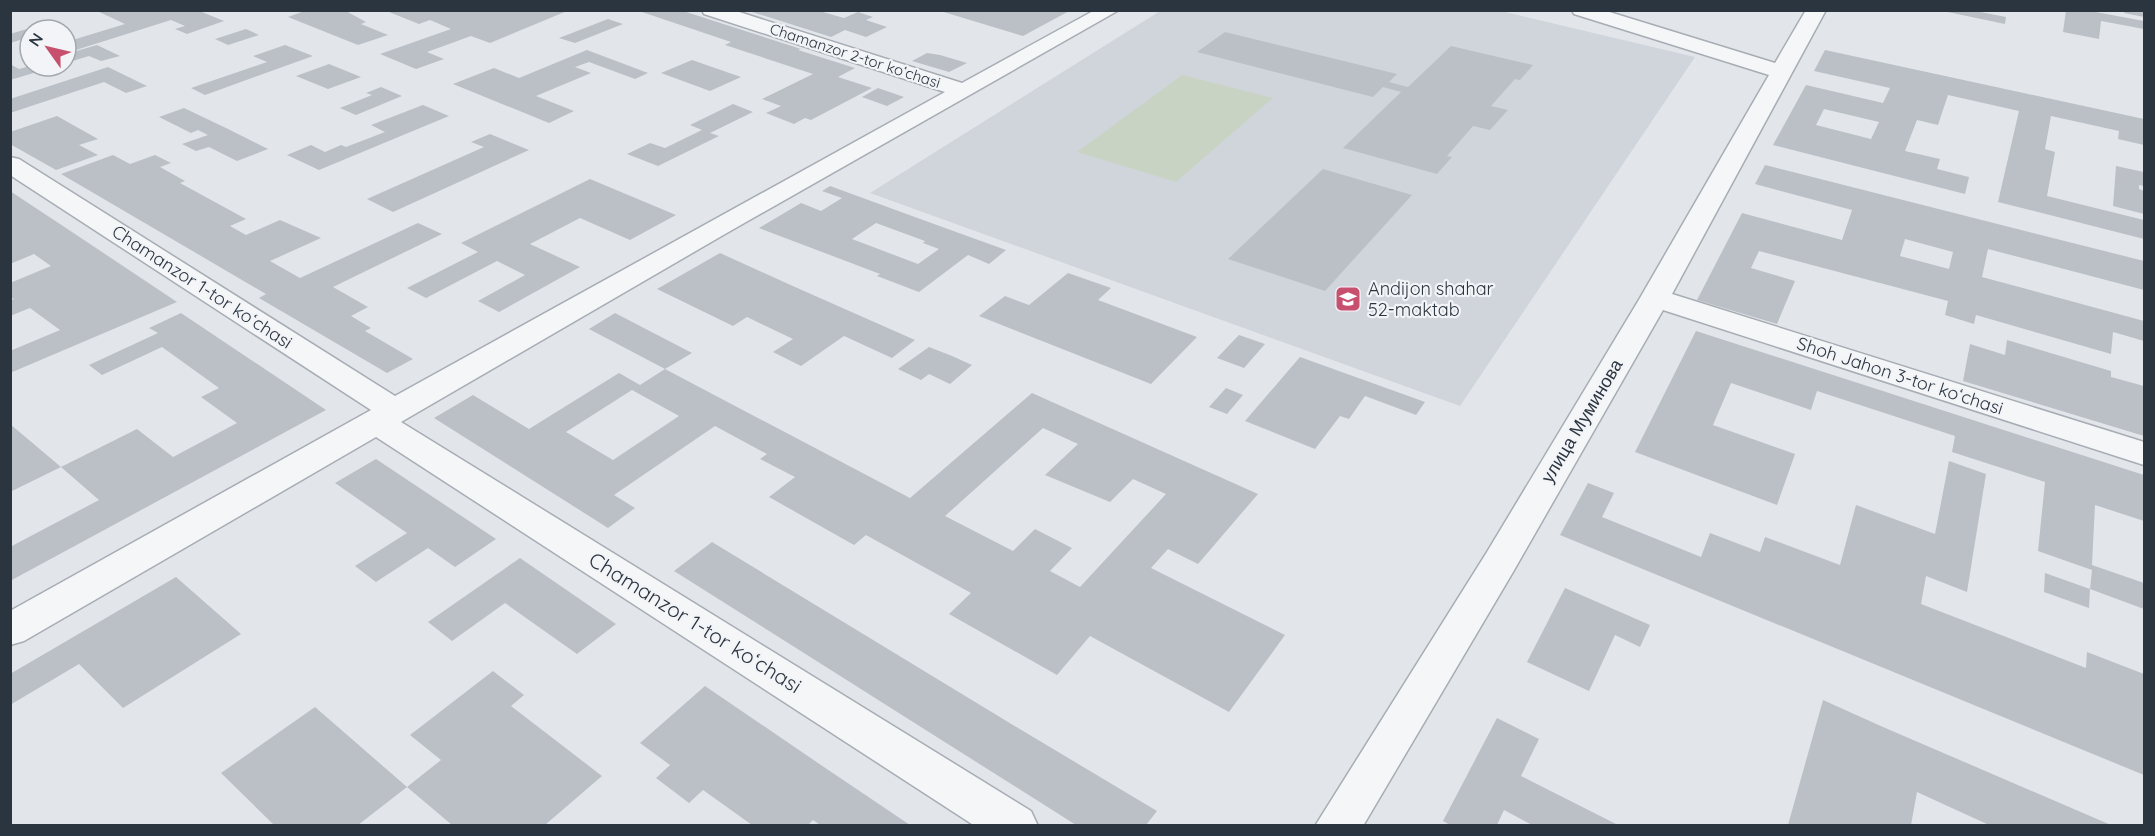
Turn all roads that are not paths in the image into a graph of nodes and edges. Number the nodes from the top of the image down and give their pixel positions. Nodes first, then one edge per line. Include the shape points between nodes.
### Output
1 (711, 10) edge
2 (1110, 10) edge
3 (1581, 10) edge
4 (1816, 10) edge
5 (1781, 72) junction
6 (965, 91) junction
7 (10, 164) edge
8 (1655, 298) junction
9 (384, 416) junction
10 (2145, 454) edge
11 (10, 630) edge
12 (1015, 825) edge
13 (1338, 825) edge

1 - 6 street, Chamanzor 2-tor koʻchasi
2 - 6 street
3 - 5 street
4 - 5 street, улица Муминова
5 - 8 street, улица Муминова
6 - 9 street
7 - 9 street, Chamanzor 1-tor koʻchasi
8 - 10 street, Shoh Jahon 3-tor koʻchasi
8 - 13 street, улица Муминова via 1500,562
9 - 11 street
9 - 12 street, Chamanzor 1-tor koʻchasi

